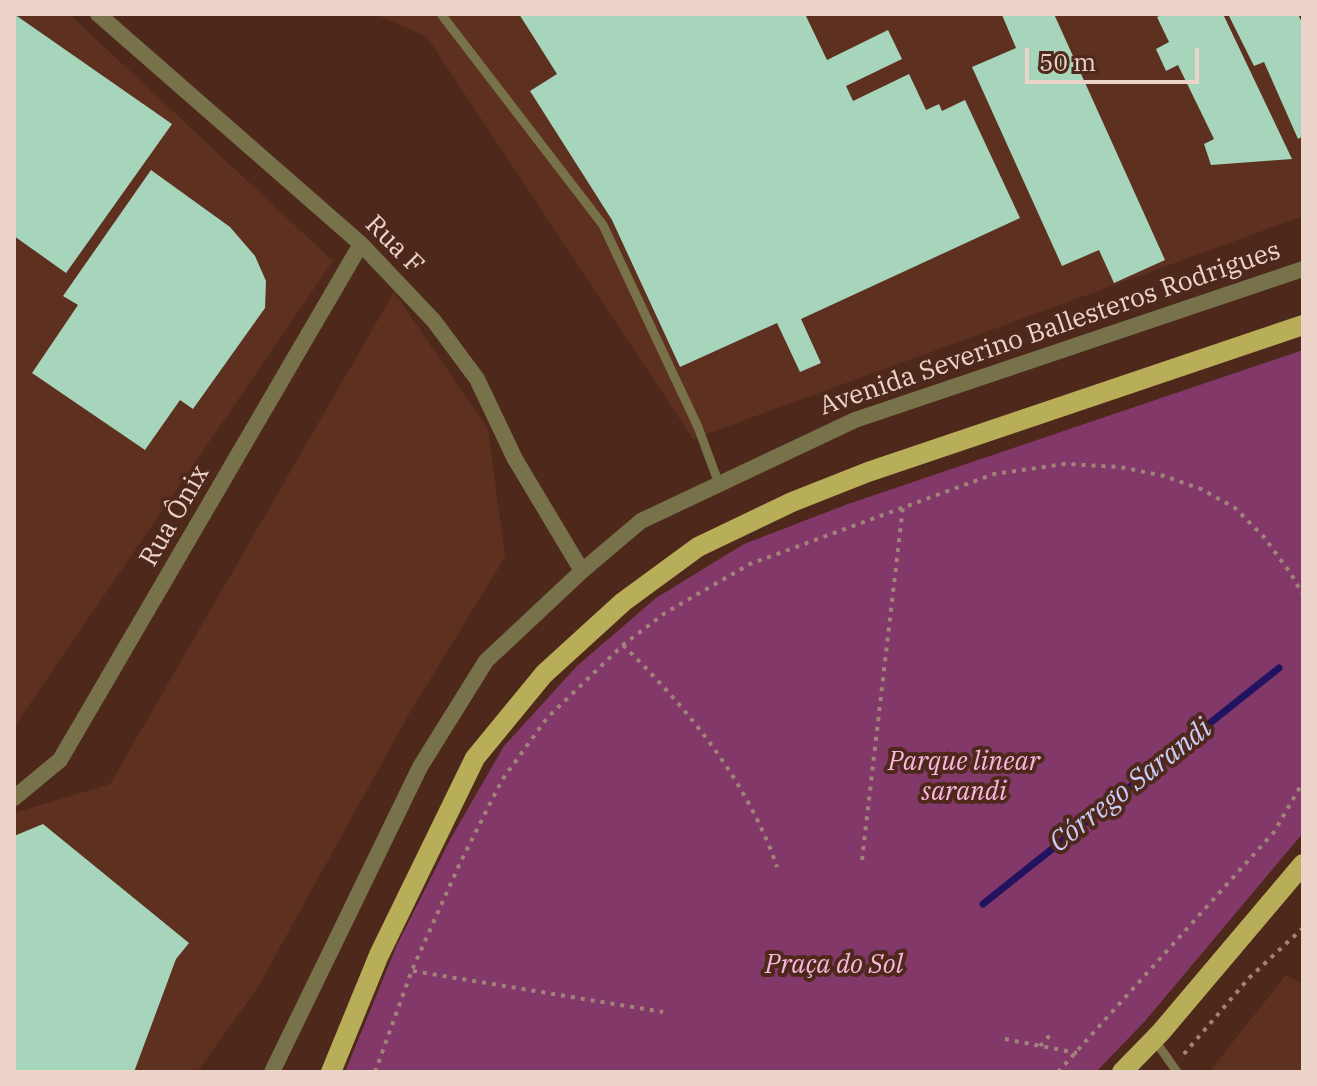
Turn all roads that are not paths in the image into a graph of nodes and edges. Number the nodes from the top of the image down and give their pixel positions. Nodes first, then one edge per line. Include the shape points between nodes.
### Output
1 (98, 14) edge
2 (441, 14) edge
3 (361, 244) junction
4 (1303, 269) edge
5 (1303, 325) edge
6 (719, 484) junction
7 (582, 571) junction
8 (14, 798) edge
9 (1303, 864) edge
10 (1154, 1039) junction
11 (1175, 1069) edge
12 (272, 1072) edge
13 (331, 1072) edge
14 (1122, 1072) edge

1 - 3 street, Rua F
2 - 6 lane via 603,225 698,427
3 - 7 street, Rua F via 434,321 477,379 515,459
3 - 8 street, Rua Ônix via 60,760
4 - 6 street, Avenida Severino Ballesteros Rodrigues via 855,420
5 - 13 main road via 792,502 698,547 623,602 544,674 475,758 379,955
6 - 7 street, Avenida Severino Ballesteros Rodrigues via 641,521
7 - 12 street, Avenida Severino Ballesteros Rodrigues via 486,661 420,767
9 - 10 main road
10 - 11 lane
10 - 14 main road

